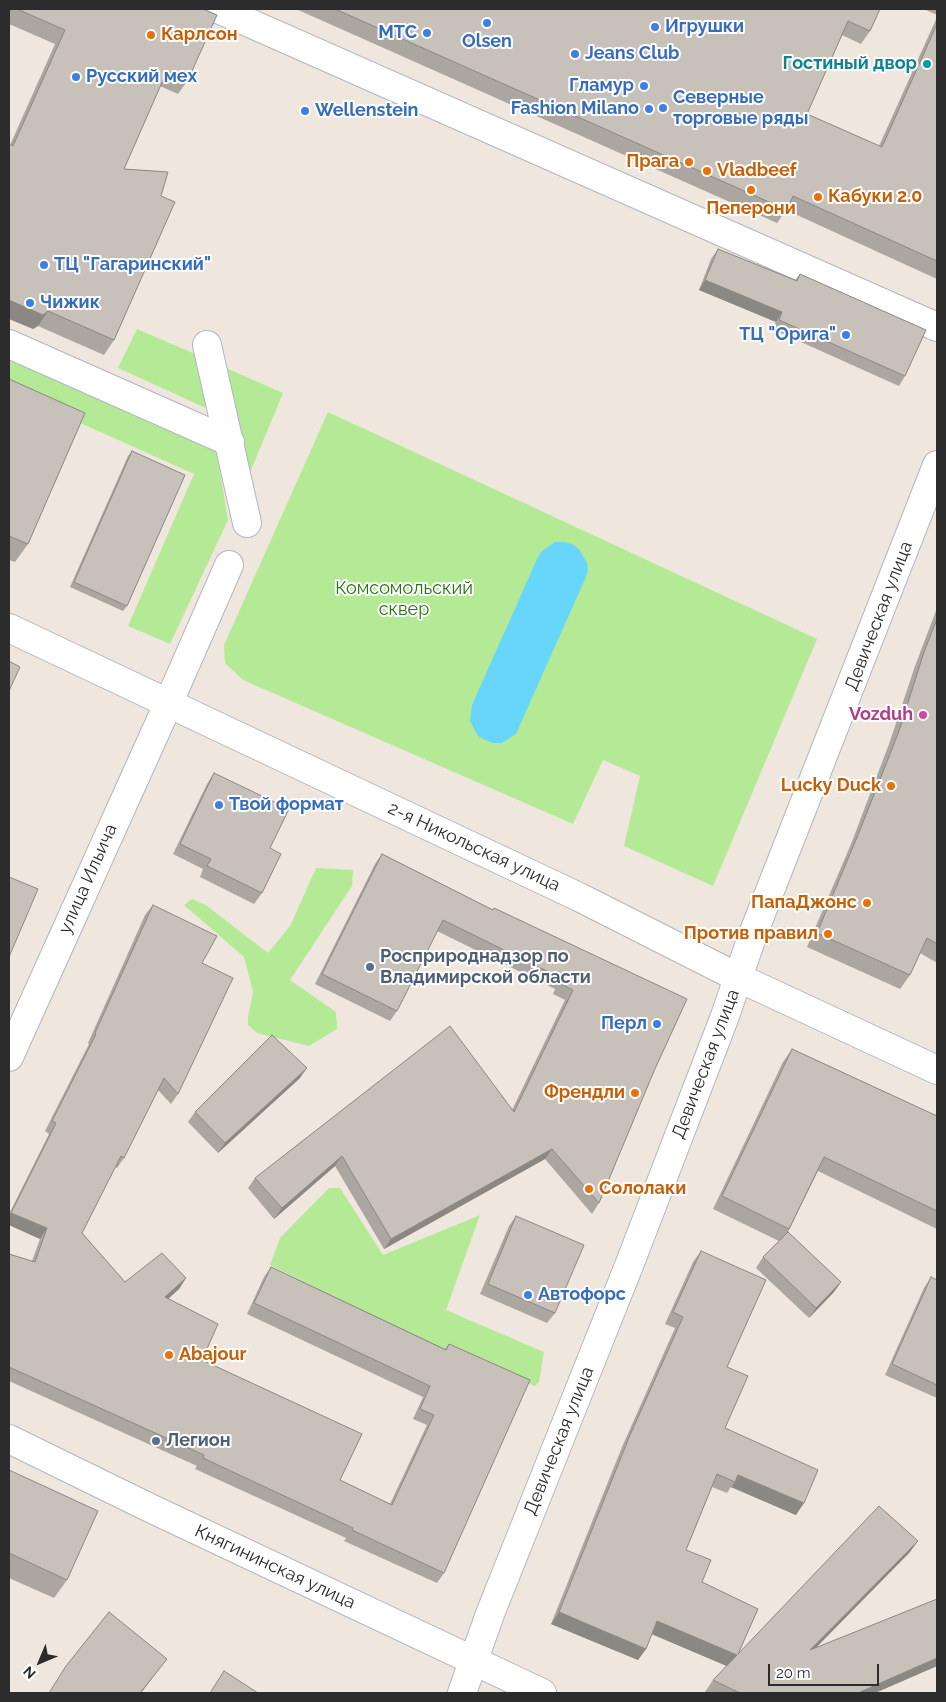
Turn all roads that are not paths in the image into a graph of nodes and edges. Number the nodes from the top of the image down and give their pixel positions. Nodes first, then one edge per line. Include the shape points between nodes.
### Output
1 (218, 9) edge
2 (937, 327) edge
3 (9, 344) edge
4 (207, 345) dead end
5 (230, 442) junction
6 (937, 465) edge
7 (247, 523) dead end
8 (229, 565) dead end
9 (9, 628) edge
10 (169, 702) junction
11 (739, 978) junction
12 (9, 1057) edge
13 (937, 1070) edge
14 (9, 1439) edge
15 (472, 1661) junction
16 (462, 1693) edge
17 (542, 1693) edge

1 - 2 street
3 - 5 street
4 - 5 street
5 - 7 street
6 - 11 street, Девическая улица via 753,934
8 - 10 street, улица Ильича
9 - 10 street, 2-я Никольская улица
10 - 11 street, 2-я Никольская улица via 571,893
10 - 12 street, улица Ильича
11 - 13 street, 2-я Никольская улица
11 - 15 street, Девическая улица
14 - 15 street, Княгининская улица
15 - 16 street, Девическая улица
15 - 17 street, Княгининская улица

